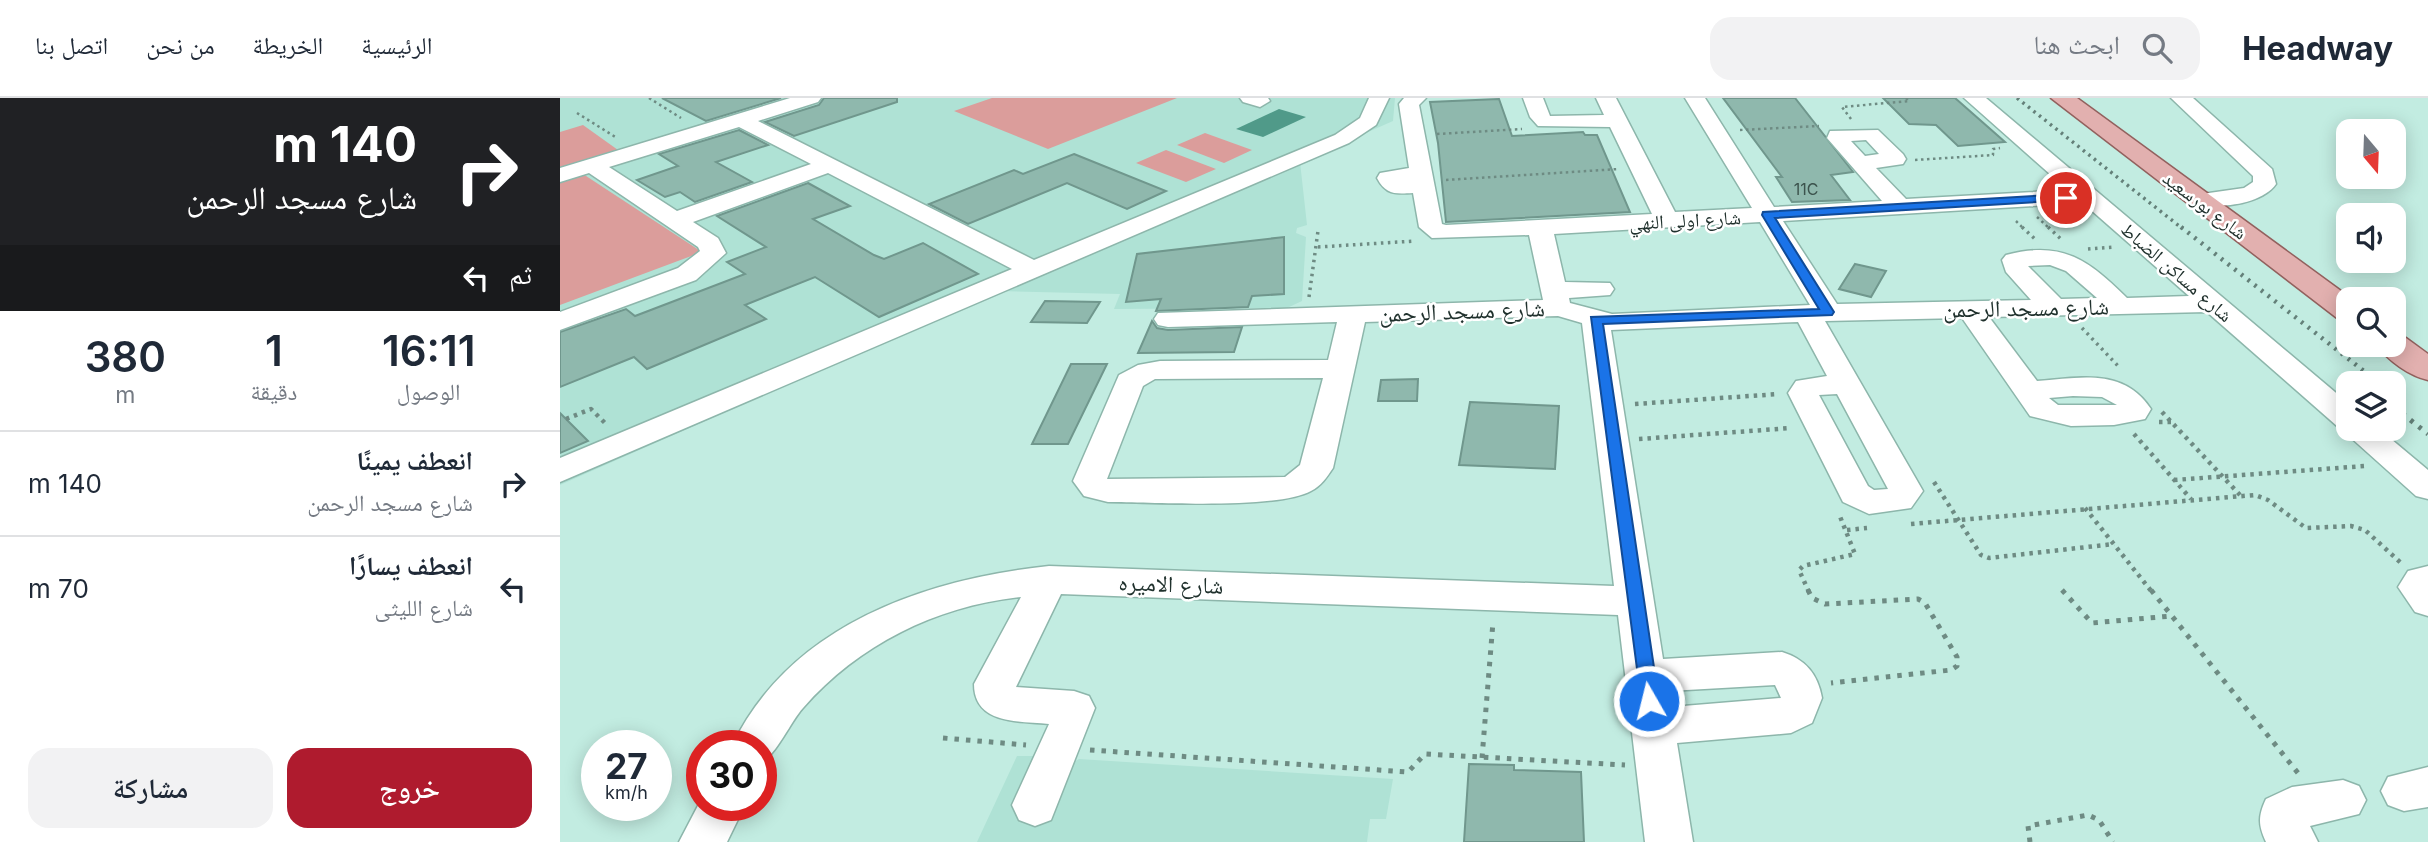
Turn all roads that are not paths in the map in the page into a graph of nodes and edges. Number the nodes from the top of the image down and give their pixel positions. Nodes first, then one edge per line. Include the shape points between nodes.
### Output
1 (811, 98) edge
2 (1379, 98) edge
3 (1533, 98) edge
4 (1606, 98) edge
5 (1695, 98) edge
6 (1973, 98) edge
7 (2062, 98) edge
8 (2075, 98) edge
9 (2181, 98) edge
10 (1413, 101) edge
11 (741, 120) junction
12 (1618, 121) junction
13 (1860, 163) junction
14 (592, 165) junction
15 (830, 165) junction
16 (560, 175) edge
17 (2090, 196) junction
18 (2210, 199) junction
19 (1900, 207) junction
20 (1767, 215) junction
21 (675, 220) junction
22 (1667, 221) junction
23 (1540, 228) junction
24 (1033, 270) junction
25 (2336, 293) edge
26 (1556, 299) junction
27 (2336, 302) edge
28 (1598, 304) junction
29 (2215, 304) junction
30 (2120, 306) junction
31 (2054, 308) junction
32 (1970, 310) junction
33 (1818, 313) junction
34 (1352, 314) junction
35 (1168, 319) dead end
36 (560, 322) edge
37 (2406, 347) edge
38 (2419, 360) edge
39 (1339, 369) junction
40 (1847, 384) dead end
41 (2336, 409) edge
42 (2116, 414) road end
43 (2374, 441) edge
44 (560, 471) edge
45 (2428, 488) edge
46 (1049, 580) junction
47 (1636, 601) junction
48 (1646, 676) junction
49 (1653, 727) junction
50 (763, 730) edge
51 (2333, 802) road end
52 (1035, 805) dead end
53 (714, 821) edge
54 (703, 842) edge
55 (1669, 842) edge
56 (2294, 842) edge

1 - 11 street
2 - 24 street via 1369,121 1354,134
3 - 12 street via 1545,122
4 - 12 street
5 - 20 street
6 - 17 street, شارع مساكن الضباط
7 - 27 main road, شارع بورسعيد
8 - 18 main road, شارع بورسعيد
9 - 18 street via 2264,174 2265,184 2257,191
10 - 23 street, شارع اولى النهي via 1422,180 1442,232
11 - 14 street
11 - 15 street
12 - 22 street
13 - 13 street via 1836,135 1871,134 1894,157 1894,161
13 - 19 street
14 - 16 street
14 - 21 street
15 - 21 street
15 - 24 street
17 - 19 street, شارع اولى النهي
17 - 29 street, شارع مساكن الضباط
18 - 25 main road, شارع بورسعيد
19 - 20 street, شارع اولى النهي
20 - 22 street, شارع اولى النهي
20 - 33 street
21 - 36 street via 713,248 708,260 673,280
22 - 23 street, شارع اولى النهي
23 - 26 street
24 - 44 street
26 - 28 street, شارع مسجد الرحمن
26 - 34 street, شارع مسجد الرحمن
28 - 33 street, شارع مسجد الرحمن
28 - 47 street
29 - 30 street, شارع مسجد الرحمن
29 - 41 street, شارع مساكن الضباط
30 - 31 street, شارع مسجد الرحمن
30 - 31 street via 2071,261 2015,260 2015,267
31 - 32 street, شارع مسجد الرحمن
32 - 33 street, شارع مسجد الرحمن
32 - 42 street via 2041,409 2051,415
33 - 40 street
34 - 35 street, شارع مسجد الرحمن
34 - 39 street
37 - 38 main road
39 - 39 street via 1316,468 1308,480 1291,488 1108,491 1090,481 1130,381 1137,375 1160,370
43 - 45 street
46 - 47 street, شارع الاميره
46 - 50 street, شارع الاميره via 960,591 869,631 827,660 789,695
46 - 52 street via 995,684 1004,703 1074,708
47 - 48 street
48 - 49 street
48 - 49 street via 1774,667 1788,671 1803,702 1791,715
49 - 55 street
51 - 56 street via 2292,808 2282,814 2282,827
53 - 54 street

